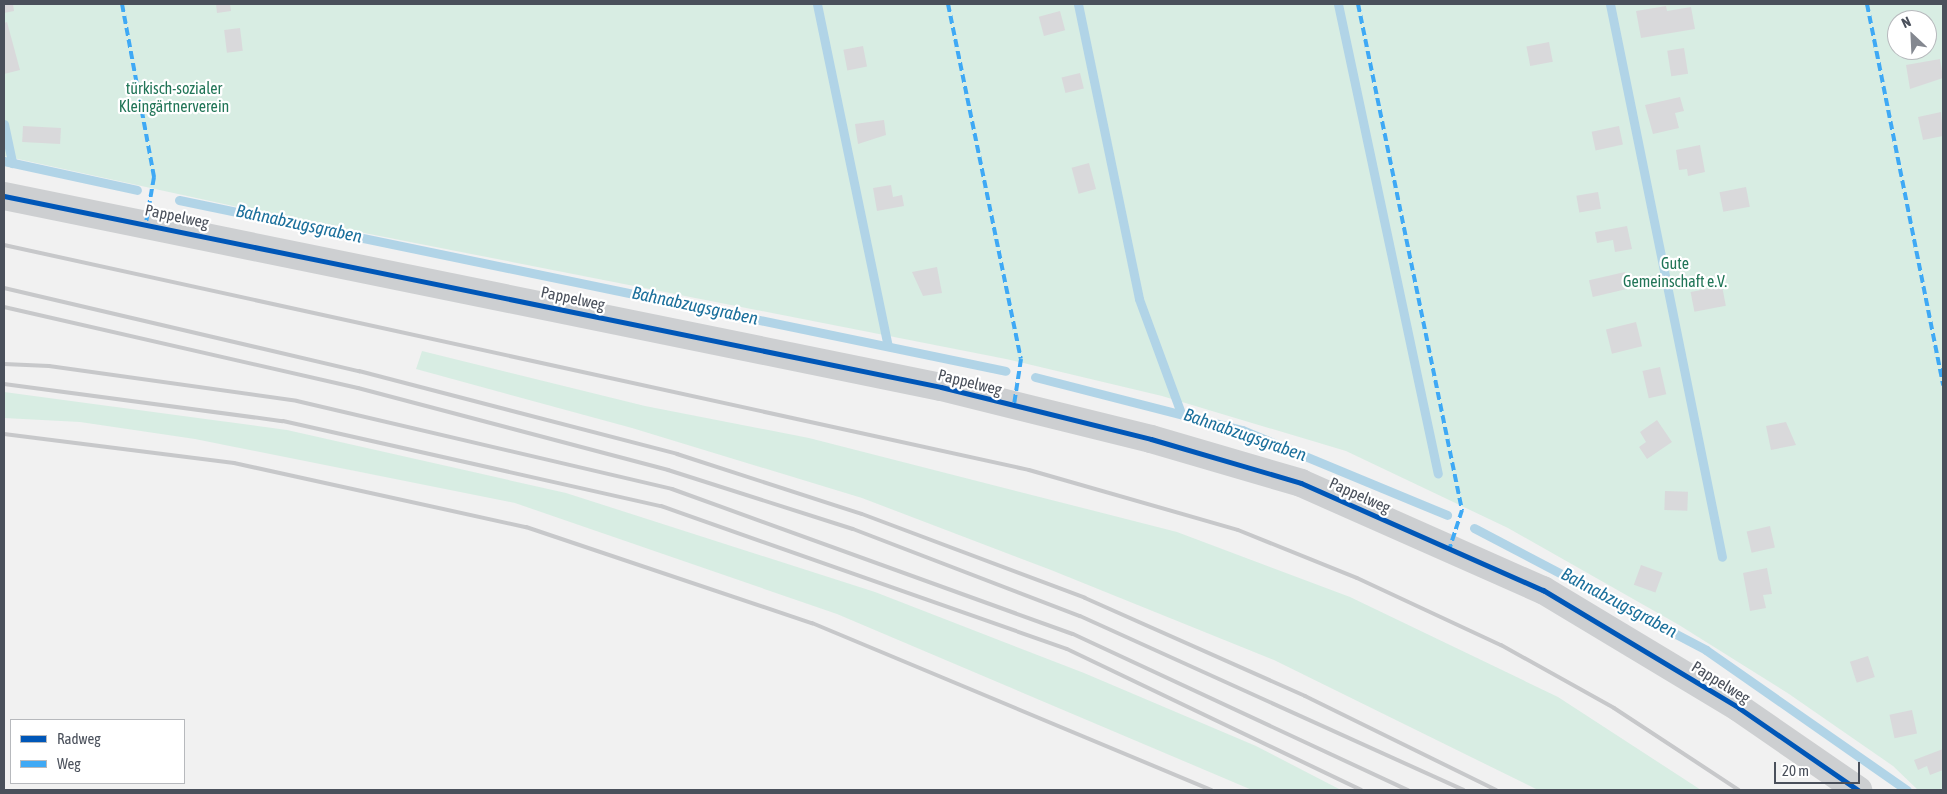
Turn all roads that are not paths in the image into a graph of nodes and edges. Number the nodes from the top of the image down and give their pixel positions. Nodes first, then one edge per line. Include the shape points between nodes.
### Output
1 (4, 196) edge
2 (1858, 790) edge

1 - 2 street, Pappelweg via 941,387 1151,439 1300,483 1543,590 1739,708

